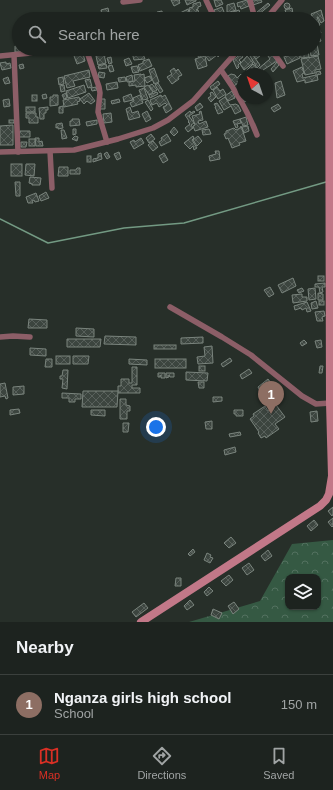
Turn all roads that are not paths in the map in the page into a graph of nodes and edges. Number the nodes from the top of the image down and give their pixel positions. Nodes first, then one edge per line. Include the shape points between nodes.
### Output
1 (140, 0) edge
2 (206, 0) edge
3 (250, 0) edge
4 (282, 0) edge
5 (329, 0) edge
6 (123, 2) dead end
7 (212, 12) edge
8 (253, 12) edge
9 (272, 12) edge
10 (331, 25) edge
11 (12, 55) edge
12 (0, 56) edge
13 (14, 56) edge
14 (88, 56) edge
15 (232, 56) edge
16 (276, 56) edge
17 (283, 66) dead end
18 (221, 70) junction
19 (257, 135) dead end
20 (107, 142) junction
21 (50, 151) junction
22 (0, 152) edge
23 (18, 152) junction
24 (52, 188) dead end
25 (331, 232) edge
26 (170, 307) dead end
27 (0, 337) edge
28 (30, 337) dead end
29 (331, 406) edge
30 (332, 488) edge
31 (141, 622) edge

1 - 6 street
2 - 7 street
3 - 8 street
4 - 9 street
5 - 10 main road
10 - 25 main road
11 - 12 street
13 - 23 street
14 - 20 street via 99,87 98,112
15 - 18 street
16 - 17 street
18 - 19 street via 240,98
18 - 20 street via 193,101 168,120 153,128
20 - 21 street via 74,150
21 - 23 street
21 - 24 street
22 - 23 street
25 - 29 main road
26 - 29 street via 250,355 313,403
27 - 28 street
29 - 30 main road
30 - 31 main road via 320,506

